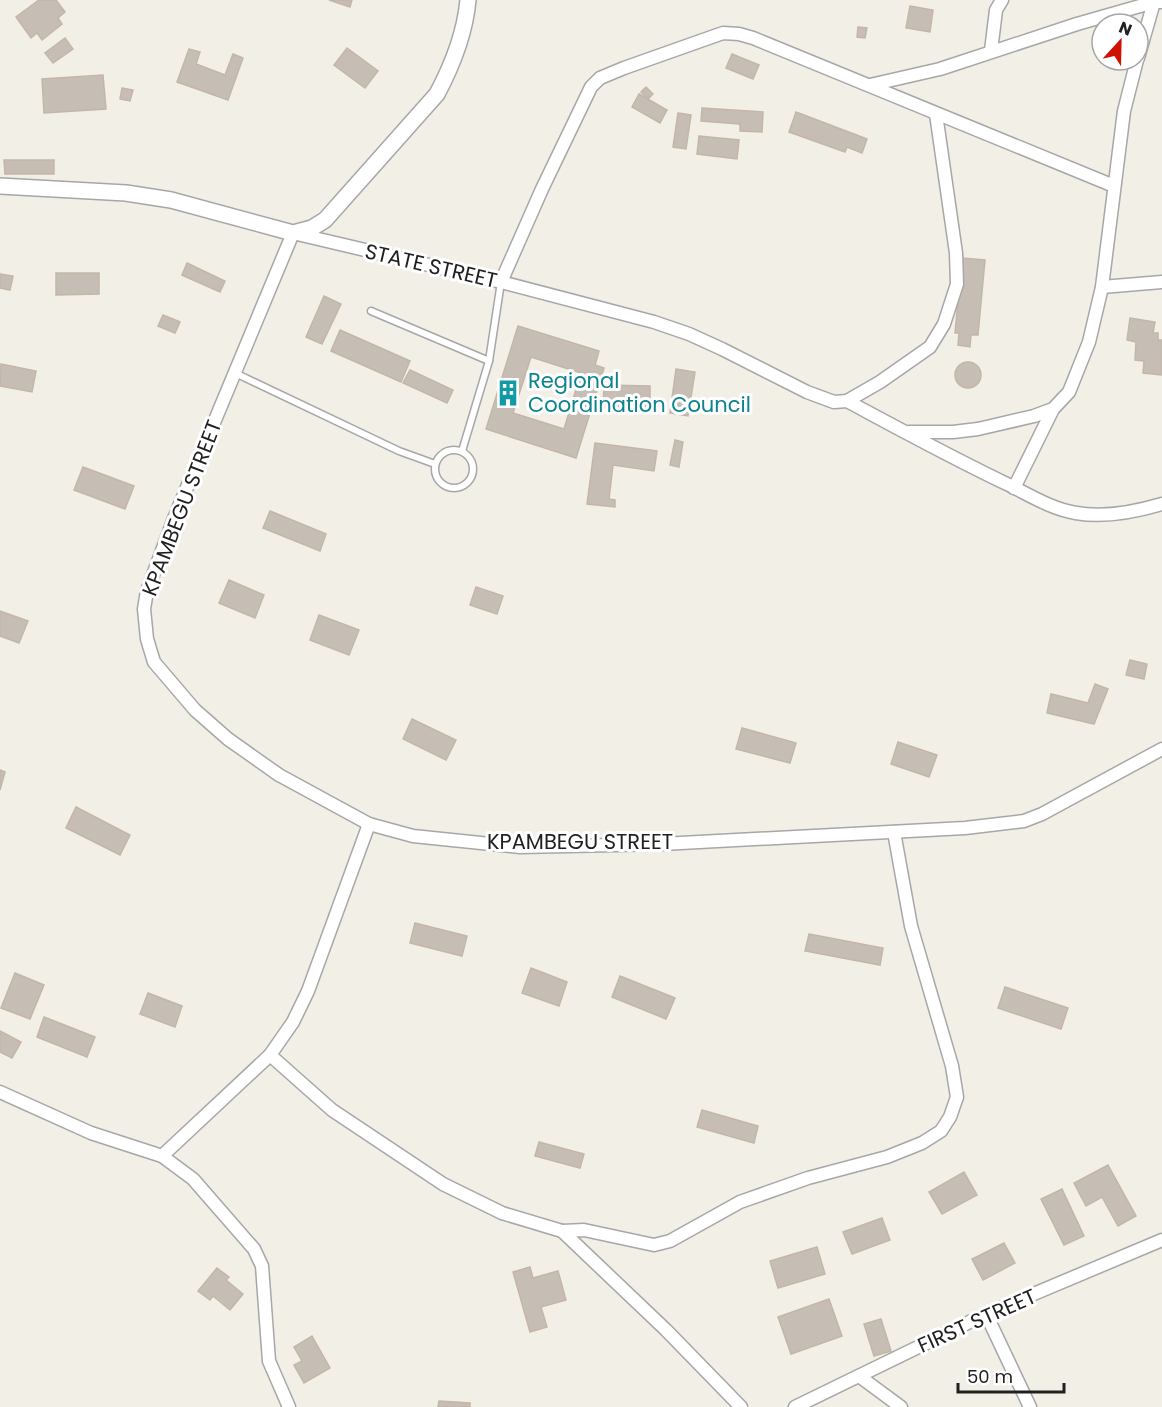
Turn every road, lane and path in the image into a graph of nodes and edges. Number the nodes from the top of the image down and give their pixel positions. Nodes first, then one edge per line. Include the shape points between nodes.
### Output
1 (468, 0) edge
2 (1002, 0) edge
3 (1156, 1) edge
4 (1150, 20) edge
5 (991, 51) junction
6 (1134, 72) edge
7 (870, 85) junction
8 (936, 114) junction
9 (0, 186) edge
10 (1114, 186) junction
11 (292, 232) junction
12 (501, 282) junction
13 (1162, 282) edge
14 (1102, 287) junction
15 (371, 311) dead end
16 (489, 361) junction
17 (235, 373) junction
18 (847, 402) junction
19 (1053, 409) junction
20 (904, 432) junction
21 (462, 451) junction
22 (435, 464) junction
23 (1014, 488) junction
24 (1162, 504) edge
25 (1162, 749) edge
26 (369, 824) junction
27 (894, 832) junction
28 (270, 1056) junction
29 (0, 1092) edge
30 (162, 1156) junction
31 (562, 1231) junction
32 (1162, 1240) edge
33 (986, 1314) junction
34 (859, 1376) junction
35 (289, 1407) edge
36 (741, 1407) edge
37 (795, 1407) edge
38 (901, 1407) edge
39 (1030, 1407) edge

1 - 11 street via 460,41 437,94 325,220 312,228
2 - 5 street via 996,10
3 - 4 street
3 - 5 street
5 - 7 street via 940,69
6 - 10 street
7 - 8 street
7 - 12 street via 753,38 723,33 600,78 586,95
8 - 10 street
8 - 18 street via 957,284 944,324 930,347
9 - 11 street, STATE STREET via 126,193 171,200
10 - 14 street
11 - 12 street, STATE STREET
11 - 17 street, KPAMBEGU STREET
12 - 16 lane
12 - 18 street, STATE STREET via 689,334 807,392 834,402
13 - 14 street
14 - 19 street via 1089,342 1069,392
15 - 16 lane
16 - 21 lane
17 - 22 lane via 399,451
17 - 26 street, KPAMBEGU STREET via 147,591 144,609 149,646 154,662 176,688 228,739 279,776
18 - 20 street, STATE STREET
19 - 20 street via 978,429
19 - 23 street
20 - 23 street, STATE STREET
21 - 22 lane via 441,454
21 - 22 lane via 474,467 467,485 458,489 439,483
23 - 24 street, STATE STREET via 1078,513 1100,515
25 - 27 street, KPAMBEGU STREET via 1024,821
26 - 27 street, KPAMBEGU STREET via 413,836 520,847
26 - 28 street via 308,991
27 - 31 street via 911,926 952,1066 957,1097 941,1131 887,1157 808,1178 740,1202 670,1241 654,1245 584,1230
28 - 30 street
28 - 31 street via 332,1110 443,1185 502,1213
29 - 30 street via 91,1133
30 - 35 street via 193,1179 254,1249 262,1266 269,1361
31 - 36 street
32 - 33 street, FIRST STREET
33 - 34 street, FIRST STREET
33 - 39 street
34 - 37 street, FIRST STREET
34 - 38 street

